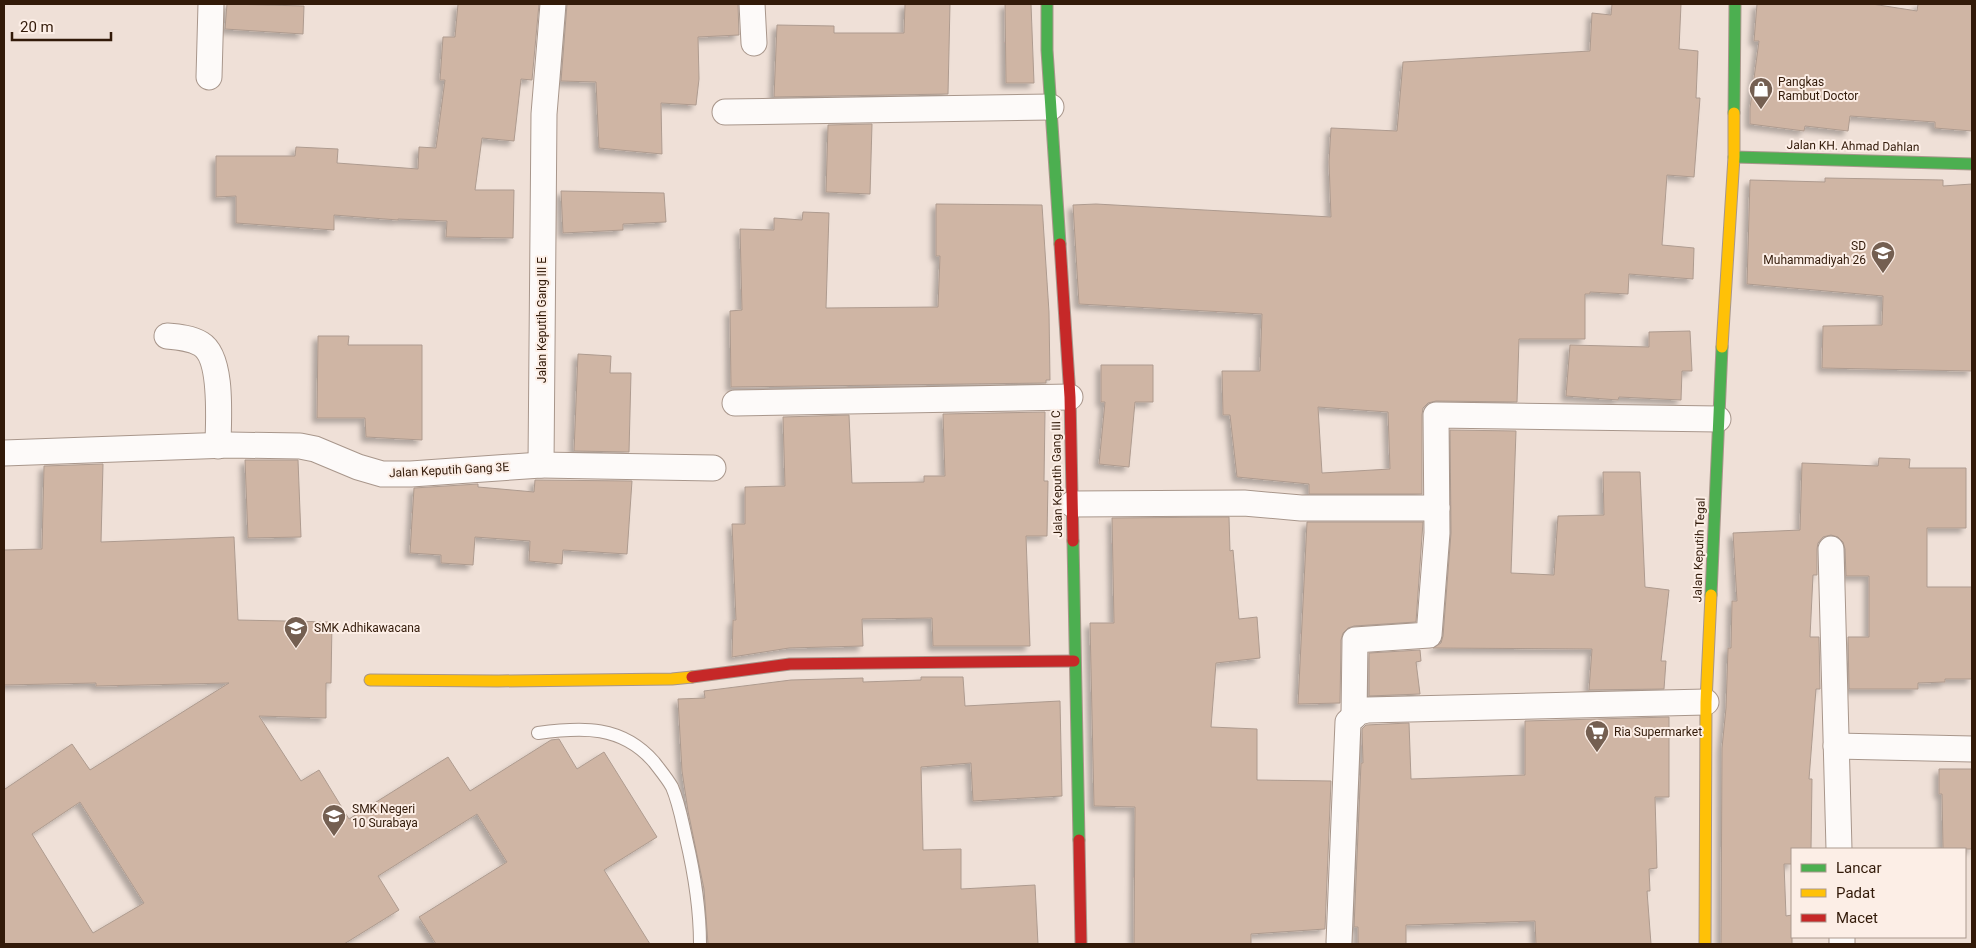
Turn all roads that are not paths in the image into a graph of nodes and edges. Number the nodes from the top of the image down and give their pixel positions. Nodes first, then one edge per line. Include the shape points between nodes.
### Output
1 (211, 4) edge
2 (553, 4) edge
3 (752, 4) edge
4 (1047, 4) edge
5 (1735, 4) edge
6 (754, 43) dead end
7 (209, 77) dead end
8 (1051, 107) junction
9 (725, 112) dead end
10 (1734, 158) junction
11 (1972, 164) edge
12 (167, 336) dead end
13 (1070, 397) junction
14 (735, 403) dead end
15 (1718, 419) junction
16 (218, 446) junction
17 (4, 453) edge
18 (541, 465) junction
19 (713, 468) dead end
20 (1072, 504) junction
21 (1437, 508) junction
22 (1831, 549) dead end
23 (1074, 661) junction
24 (370, 680) dead end
25 (1706, 702) junction
26 (1354, 716) junction
27 (538, 733) dead end
28 (1836, 746) junction
29 (1972, 749) edge
30 (1839, 848) edge
31 (1339, 942) dead end
32 (700, 944) edge
33 (1081, 944) edge
34 (1705, 944) edge

1 - 7 street
2 - 18 street, Jalan Keputih Gang III E via 544,114
3 - 6 street
4 - 8 street, Jalan Keputih Gang III C
5 - 10 street, Jalan Keputih Tegal
8 - 9 street
8 - 13 street, Jalan Keputih Gang III C
10 - 11 street, Jalan KH. Ahmad Dahlan
10 - 15 street, Jalan Keputih Tegal
12 - 16 street via 188,339 203,345 208,352 215,369
13 - 14 street
13 - 20 street, Jalan Keputih Gang III C
15 - 21 street via 1436,415
15 - 25 street, Jalan Keputih Tegal
16 - 17 street, Jalan Keputih Gang 3E
16 - 18 street, Jalan Keputih Gang 3E via 300,446 382,474
18 - 19 street
20 - 21 street via 1235,503 1301,508
20 - 23 street, Jalan Keputih Gang III C
21 - 26 street via 1429,635 1355,640
22 - 28 street
23 - 24 street via 790,664 672,679
23 - 33 street, Jalan Keputih Gang III C
25 - 26 street via 1367,710
25 - 34 street, Jalan Keputih Tegal
26 - 31 street via 1348,722
27 - 32 lane via 582,728 620,736 649,756 662,771 677,800 690,857
28 - 29 street
28 - 30 street

